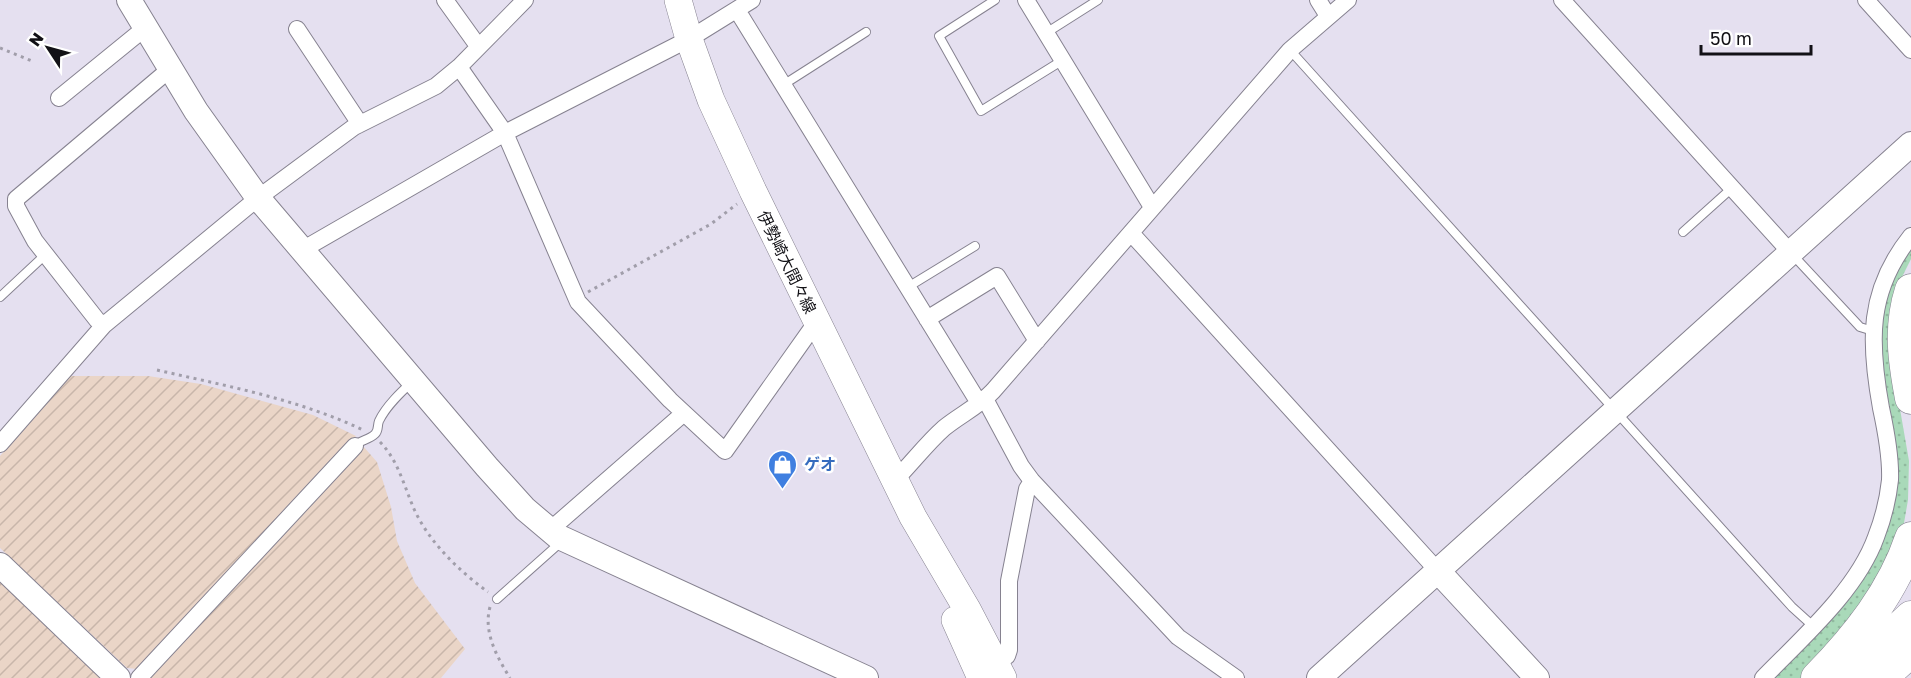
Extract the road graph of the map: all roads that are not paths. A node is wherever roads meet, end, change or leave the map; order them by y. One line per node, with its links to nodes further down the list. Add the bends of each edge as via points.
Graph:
1 (129, 0): 15 (street)
2 (445, 0): 20 (street)
3 (525, 0): 20 (street)
4 (678, 0): 19 (main road, 伊勢崎大間々線)
5 (752, 0): 13 (street)
6 (995, 0): 23 (lane, via 939,36 981,111)
7 (1026, 0): 18 (street)
8 (1098, 0): 18 (lane)
9 (1318, 0): 14 (street)
10 (1348, 0): 14 (street)
11 (1562, 0): 31 (street)
12 (1866, 0): 22 (street)
13 (737, 10): 19 (street); 26 (street)
14 (1328, 16): 21 (street)
15 (145, 27): 25 (street); 27 (street)
16 (297, 29): 28 (street)
17 (866, 32): 26 (lane)
18 (1046, 33): 23 (street)
19 (689, 39): 29 (street); 45 (main road, 伊勢崎大間々線, via 725,132)
20 (478, 46): 24 (street)
21 (1290, 50): 33 (street); 52 (lane)
22 (1911, 50)
23 (1063, 60): 33 (street)
24 (459, 67): 28 (street, via 436,86); 29 (street)
25 (170, 69): 32 (street); 40 (street, via 16,199 16,206)
26 (783, 85): 41 (street)
27 (59, 98)
28 (360, 124): 32 (street)
29 (505, 133): 38 (street); 53 (street, via 576,299)
30 (1911, 144): 39 (street)
31 (1732, 189): 34 (lane); 39 (street)
32 (258, 198): 38 (street); 46 (street)
33 (1152, 207): 35 (street)
34 (1683, 232)
35 (1131, 233): 48 (street); 61 (street)
36 (1911, 236): 47 (street, via 1886,276)
37 (975, 246): 41 (lane)
38 (302, 250): 49 (street)
39 (1790, 252): 47 (lane, via 1860,327); 52 (street)
40 (45, 255): 43 (lane); 46 (street)
41 (908, 287): 44 (street)
42 (1911, 290): 50 (highway, via 1903,346)
43 (0, 297)
44 (927, 319): 48 (street, via 998,276); 51 (street)
45 (817, 321): 53 (street, via 725,451); 56 (main road, 伊勢崎大間々線)
46 (104, 325): 54 (street)
47 (1873, 331): 64 (street, via 1889,454 1885,508 1863,564)
48 (1037, 341): 51 (street)
49 (413, 381): 55 (lane, via 388,408 374,435); 58 (street, via 525,509)
50 (1911, 398)
51 (982, 401): 56 (street, via 944,429); 57 (street)
52 (1614, 411): 61 (street); 64 (lane, via 1792,608)
53 (684, 413): 58 (street)
54 (0, 444)
55 (355, 446): 69 (street)
56 (895, 480): 66 (main road, 伊勢崎大間々線, via 957,591)
57 (1032, 481): 66 (street, via 1027,489 1009,581 1009,650); 71 (street, via 1178,637)
58 (557, 535): 62 (lane, via 559,546); 70 (street)
59 (1911, 538): 75 (highway, via 1903,562 1879,603)
60 (0, 565): 68 (street)
61 (1437, 570): 72 (street); 73 (street)
62 (497, 598)
63 (1911, 617): 76 (highway)
64 (1813, 626): 74 (street)
65 (1911, 651): 77 (highway)
66 (993, 673)
67 (1911, 674): 78 (highway)
68 (118, 678)
69 (139, 678)
70 (866, 678)
71 (1236, 678)
72 (1319, 678)
73 (1537, 678)
74 (1763, 678)
75 (1817, 678)
76 (1846, 678)
77 (1881, 678)
78 (1906, 678)

